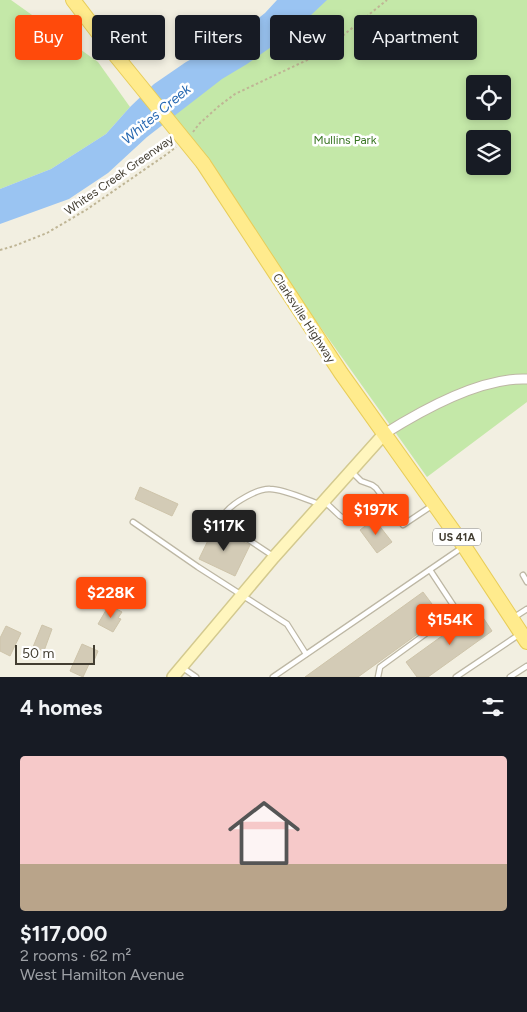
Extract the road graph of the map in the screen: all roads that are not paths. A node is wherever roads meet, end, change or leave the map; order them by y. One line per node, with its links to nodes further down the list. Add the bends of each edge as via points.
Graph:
1 (73, 0): 3 (main road, Clarksville Highway / US 41A, bridge, via 204,163 340,373)
2 (527, 379): 3 (street, via 474,388 429,408)
3 (384, 434): 4 (street); 7 (main road, Clarksville Highway / US 41A)
4 (350, 471): 5 (lane, via 376,488); 6 (street)
5 (384, 498): 6 (lane, via 347,520); 7 (lane, via 403,525)
6 (322, 502): 10 (street); 10 (lane, via 269,488 236,502 226,513 222,521 224,527)
7 (434, 504): 9 (main road, Clarksville Highway / US 41A)
8 (133, 522): 14 (lane)
9 (464, 546): 11 (lane); 16 (main road, Clarksville Highway / US 41A)
10 (274, 556): 14 (street)
11 (430, 570): 18 (lane); 24 (lane, via 457,611 380,667)
12 (523, 576): 13 (lane)
13 (527, 582)
14 (242, 596): 18 (lane, via 287,624); 20 (street)
15 (527, 609): 16 (lane)
16 (512, 619): 17 (main road, Clarksville Highway / US 41A)
17 (524, 638): 25 (lane)
18 (306, 654): 23 (lane)
19 (527, 666): 26 (lane)
20 (181, 667): 21 (street); 22 (lane)
21 (173, 677)
22 (196, 677)
23 (273, 677)
24 (378, 677)
25 (456, 677)
26 (510, 677)

